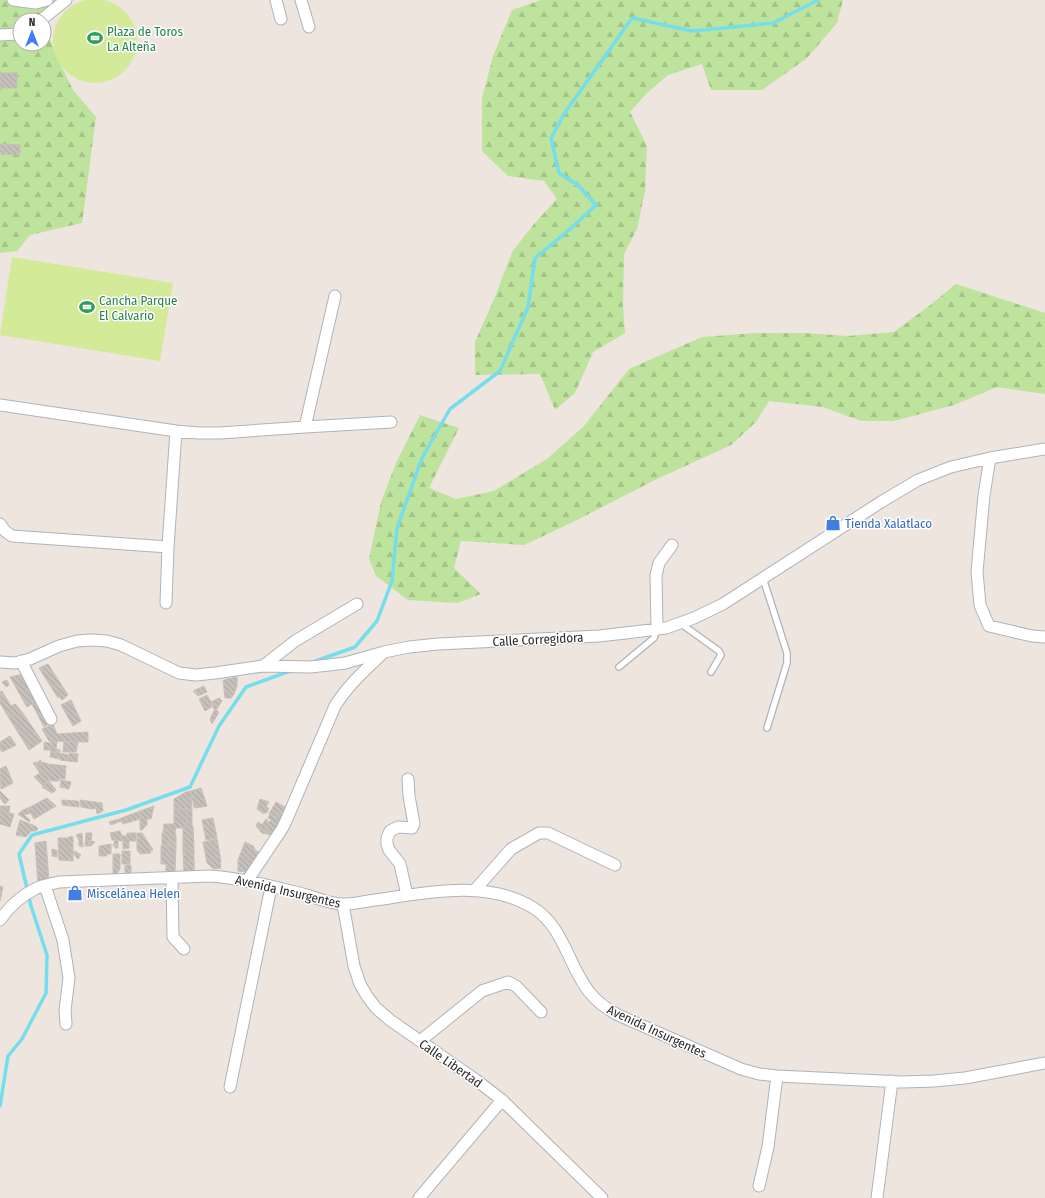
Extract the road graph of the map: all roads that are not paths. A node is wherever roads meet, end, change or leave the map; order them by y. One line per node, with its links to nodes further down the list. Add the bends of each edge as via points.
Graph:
1 (13, 0): 2 (street, via 36,3)
2 (47, 0)
3 (66, 0): 6 (street)
4 (276, 0): 7 (street)
5 (301, 0): 8 (street)
6 (51, 12)
7 (282, 19)
8 (309, 27)
9 (0, 34): 10 (street)
10 (12, 34)
11 (334, 296): 14 (street)
12 (0, 405): 15 (street)
13 (390, 422): 14 (street)
14 (305, 427): 15 (street, via 220,433)
15 (176, 431): 20 (street)
16 (1045, 449): 17 (street, Calle Corregidora)
17 (990, 458): 21 (street, Calle Corregidora, via 951,466 918,480); 26 (street, via 977,572 980,605 989,626 1032,636)
18 (0, 524): 20 (street, via 12,536)
19 (672, 545): 25 (street, via 659,563 656,575)
20 (168, 547): 22 (street)
21 (763, 578): 24 (street, Calle Corregidora, via 723,604); 34 (lane, via 787,653 787,663)
22 (166, 603)
23 (357, 604): 30 (street, via 295,640)
24 (680, 623): 25 (street, Calle Corregidora); 32 (lane, via 719,651 721,655)
25 (657, 629): 27 (street, Calle Corregidora, via 598,636 438,644); 31 (lane, via 654,638)
26 (1045, 636)
27 (384, 652): 30 (street, Calle Corregidora, via 310,668); 38 (street, via 342,694 282,829)
28 (21, 661): 29 (street, Calle Corregidora); 30 (street, Calle Corregidora, via 59,646 91,640 120,645 179,673 196,675); 33 (street)
29 (0, 662)
30 (263, 666)
31 (619, 667)
32 (711, 672)
33 (51, 719)
34 (767, 728)
35 (408, 779): 42 (street, via 414,824 412,828 398,827 390,831 387,838 389,850 400,864)
36 (615, 865): 41 (street, via 548,833 539,833 511,849)
37 (172, 878): 38 (street, Avenida Insurgentes, via 209,876); 39 (street, Avenida Insurgentes, via 60,882); 45 (street, via 173,936)
38 (247, 881): 40 (street, Avenida Insurgentes)
39 (41, 887): 44 (street, via 18,900); 47 (street, via 63,940 69,978)
40 (271, 887): 43 (street, Avenida Insurgentes); 52 (street)
41 (474, 891): 42 (street, Avenida Insurgentes); 50 (street, Avenida Insurgentes, via 510,897 532,907 548,919 589,993 601,1005 618,1015 741,1069)
42 (407, 895): 43 (street, Avenida Insurgentes)
43 (343, 904): 48 (street, Calle Libertad, via 354,966 360,984 376,1008)
44 (0, 920)
45 (184, 949)
46 (542, 1012): 48 (street, via 516,986 508,982 482,991)
47 (66, 1024)
48 (420, 1041): 53 (street, Calle Libertad)
49 (1045, 1063): 51 (street, Avenida Insurgentes, via 965,1078)
50 (777, 1076): 51 (street, Avenida Insurgentes); 54 (street, via 768,1147)
51 (892, 1082): 57 (street)
52 (230, 1087)
53 (502, 1100): 55 (street); 56 (street, Calle Libertad)
54 (759, 1186)
55 (419, 1198)
56 (602, 1198)
57 (876, 1198)

